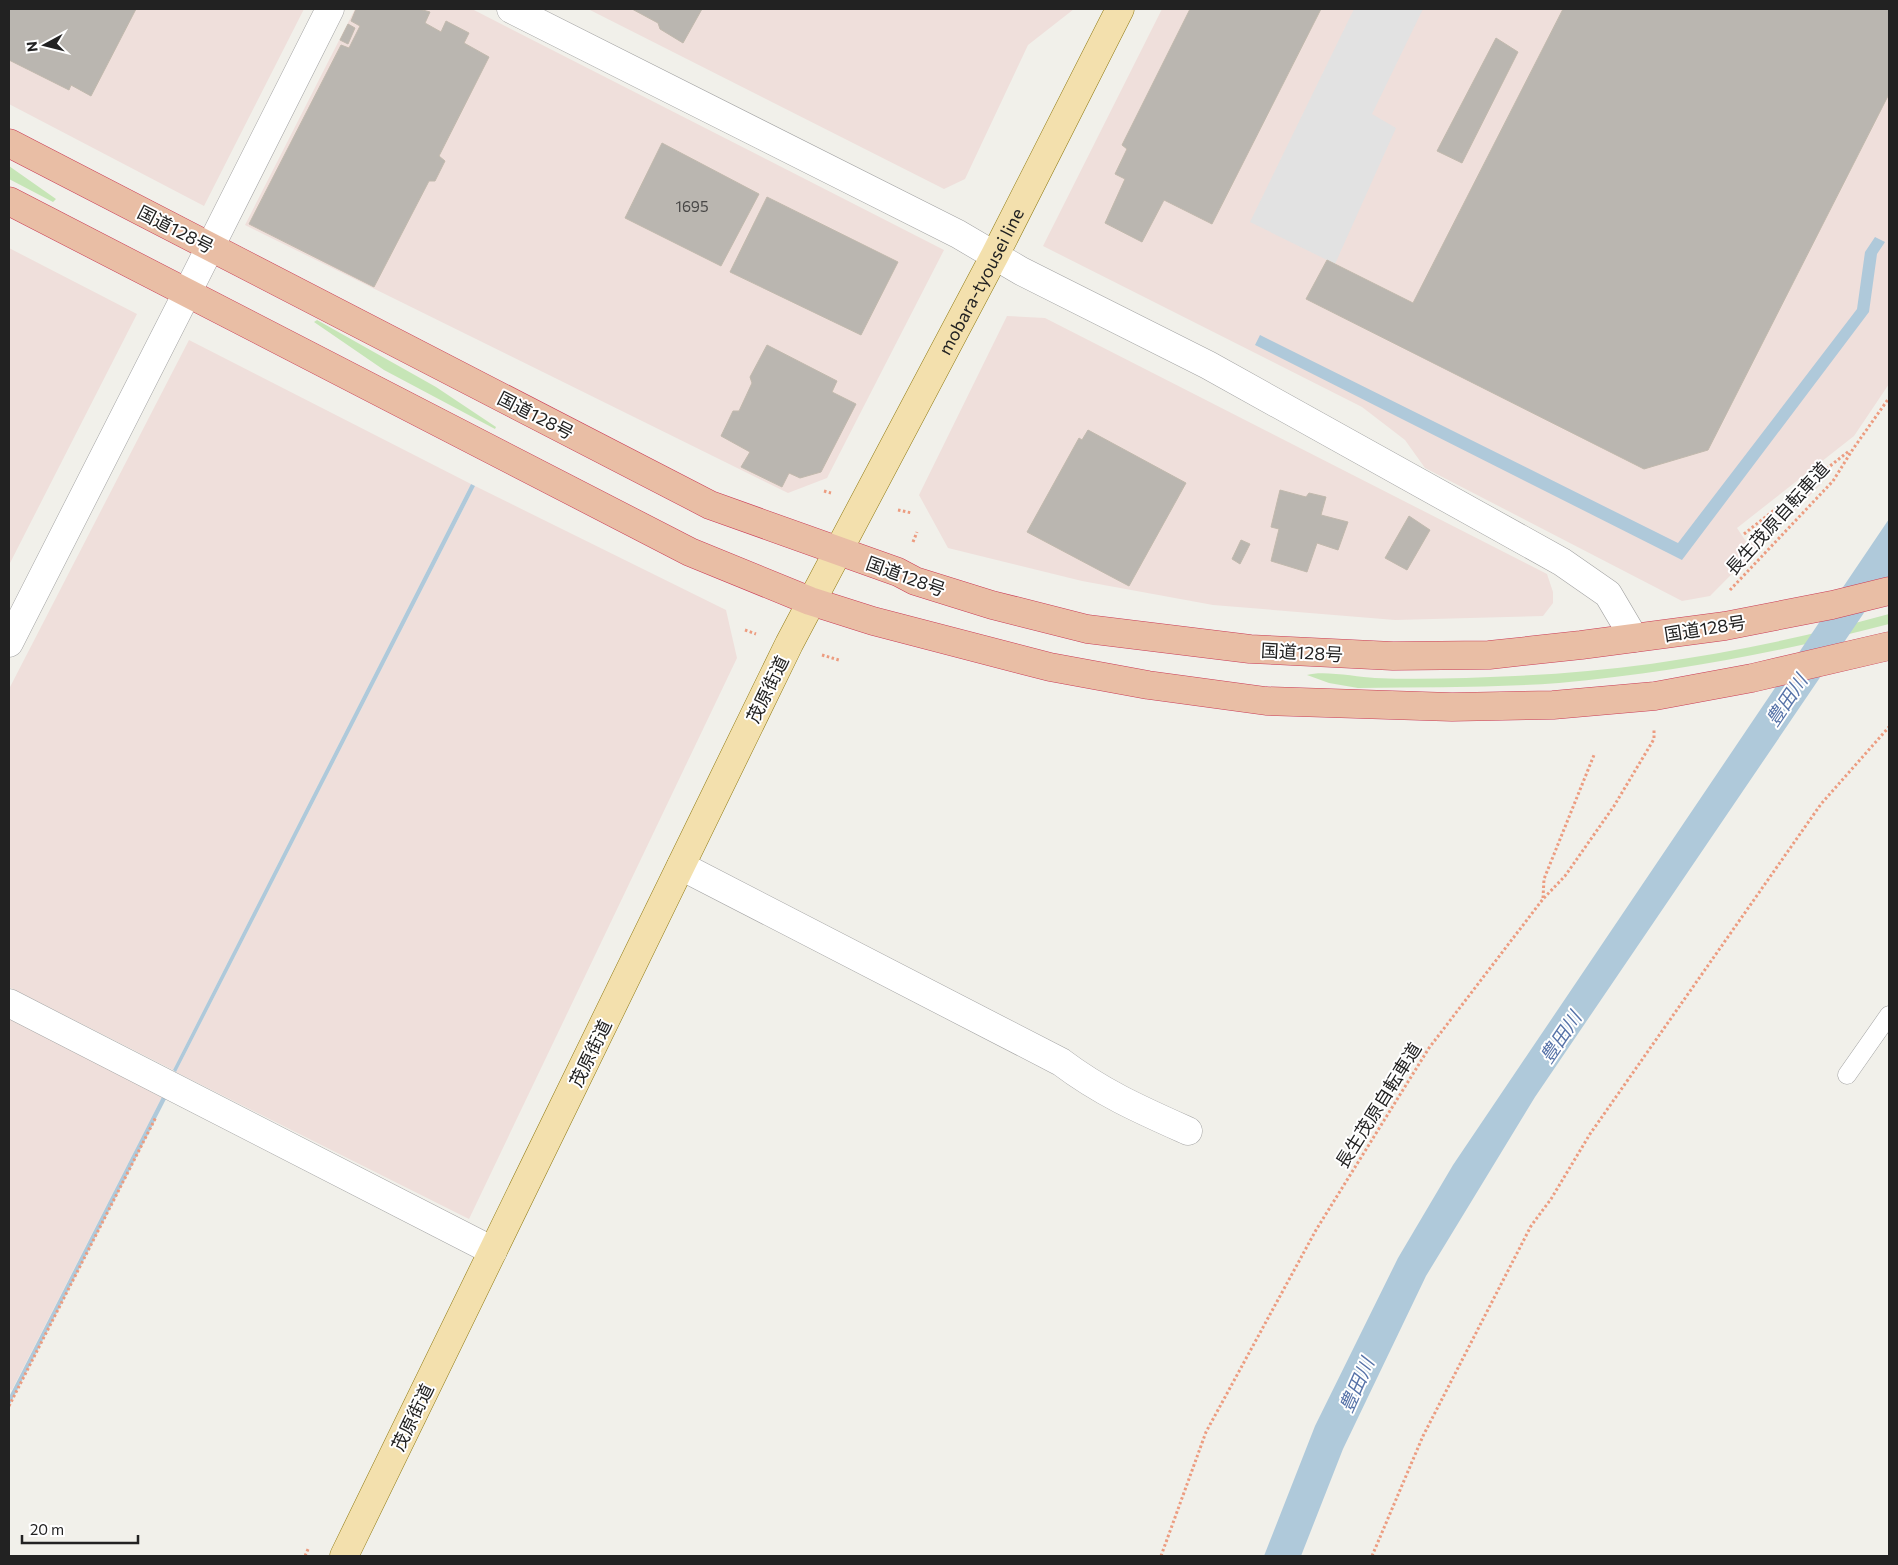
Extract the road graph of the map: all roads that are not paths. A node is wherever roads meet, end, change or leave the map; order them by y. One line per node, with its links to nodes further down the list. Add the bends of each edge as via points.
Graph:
1 (330, 9): 6 (street)
2 (511, 9): 7 (street)
3 (1120, 9): 7 (main road, mobara-tyousei line)
4 (9, 143): 6 (highway, 国道128号)
5 (9, 201): 8 (highway)
6 (209, 246): 8 (street); 9 (highway, 国道128号, via 710,505)
7 (995, 255): 9 (main road, mobara-tyousei line); 12 (street, via 1208,365 1562,562 1608,594)
8 (187, 293): 11 (highway, via 690,552); 13 (street)
9 (838, 551): 11 (main road, 茂原街道); 12 (highway, 国道128号, via 915,581 1087,629 1240,648 1393,656 1489,655)
10 (1889, 591): 12 (highway, 国道128号, via 1726,626)
11 (810, 602): 14 (highway, via 1050,667 1148,686 1266,701 1452,707 1553,705 1663,695); 15 (main road, 茂原街道)
12 (1634, 638)
13 (9, 643)
14 (1889, 646)
15 (681, 866): 19 (street, via 1061,1062 1123,1102); 20 (main road, 茂原街道)
16 (9, 1003): 20 (street)
17 (1889, 1015): 18 (lane)
18 (1847, 1075)
19 (1188, 1131)
20 (493, 1252): 21 (main road, 茂原街道)
21 (344, 1556)

